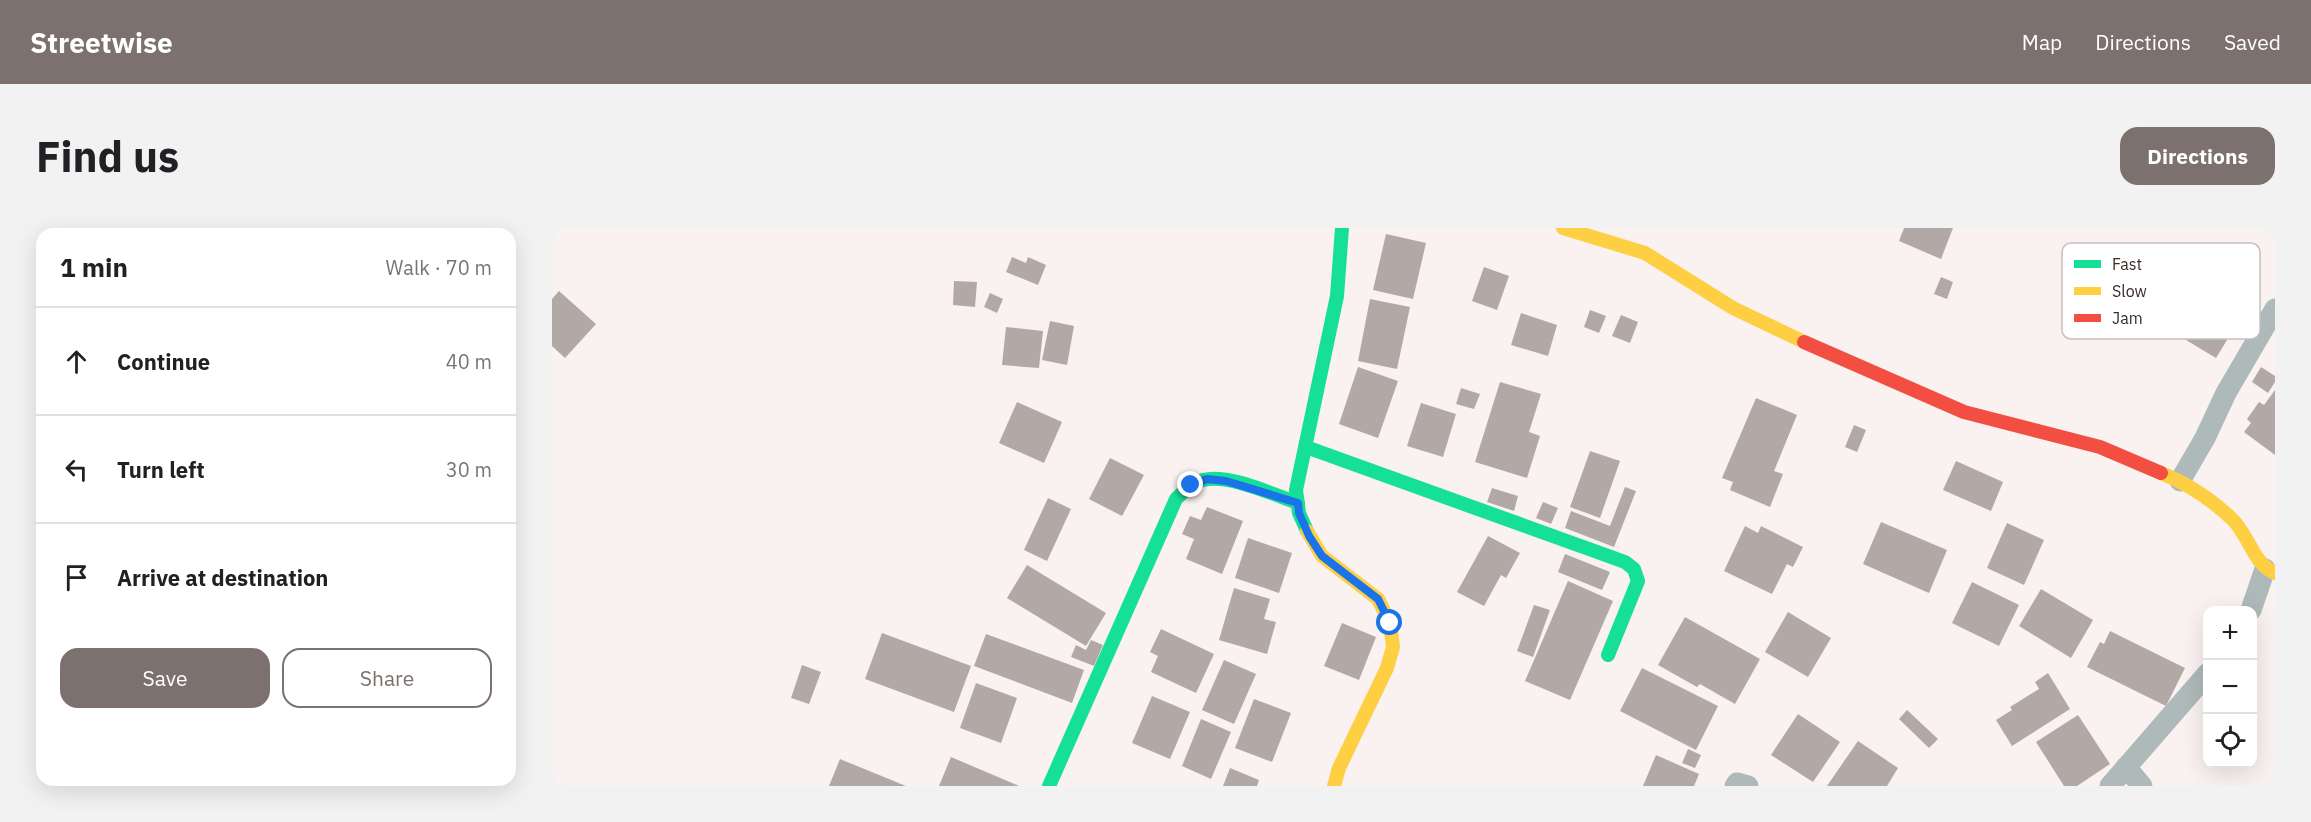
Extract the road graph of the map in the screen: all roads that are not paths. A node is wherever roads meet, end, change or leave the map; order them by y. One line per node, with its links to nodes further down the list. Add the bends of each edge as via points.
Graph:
1 (1342, 228): 6 (street, via 1337,296)
2 (1563, 228): 7 (street, via 1645,253 1733,308 1964,412 2100,447)
3 (2275, 309): 4 (street)
4 (2260, 335)
5 (2258, 339): 7 (street)
6 (1306, 447): 8 (street, via 1296,490); 11 (street, via 1625,562 1634,569 1638,581)
7 (2180, 481): 9 (street, via 2233,520)
8 (1298, 503): 14 (street, via 1207,479 1191,485 1176,499); 15 (street, via 1309,536 1322,556 1378,599 1390,623 1393,647 1387,668)
9 (2270, 571): 10 (street)
10 (2254, 606)
11 (1608, 656)
12 (2203, 679): 13 (street)
13 (2126, 767): 18 (street); 19 (street)
14 (1049, 786)
15 (1334, 786)
16 (1735, 786): 17 (street)
17 (1748, 786)
18 (2110, 786)
19 (2142, 786)

